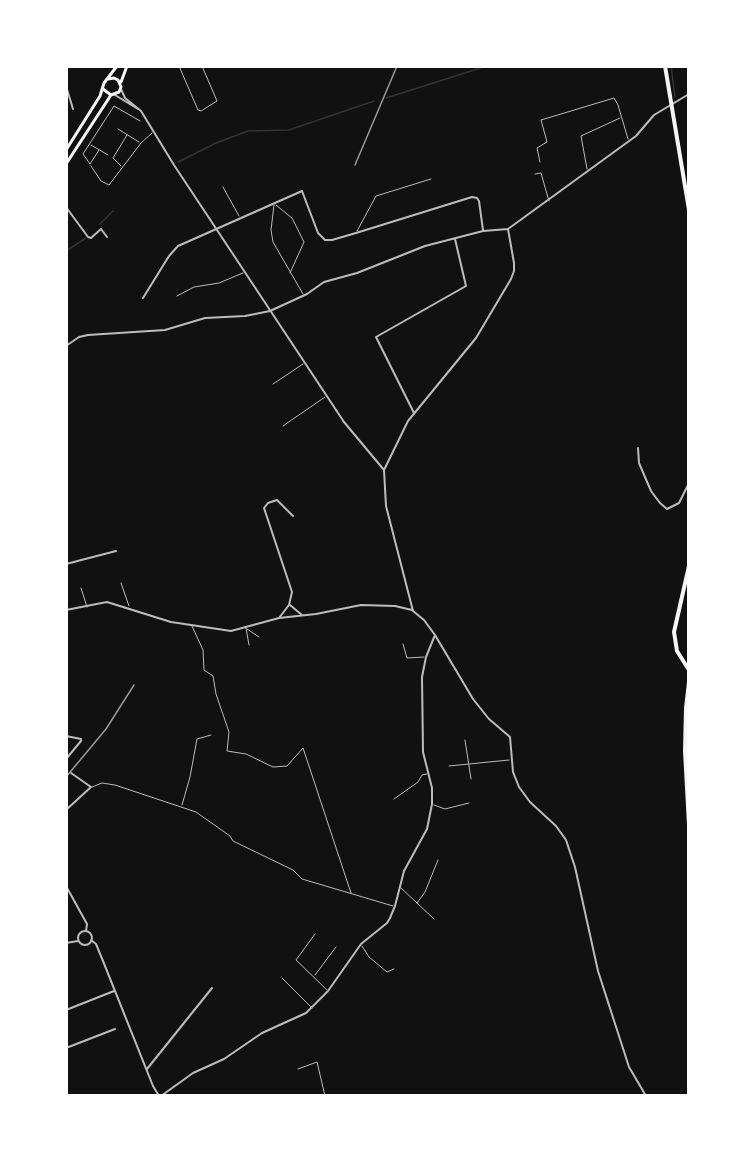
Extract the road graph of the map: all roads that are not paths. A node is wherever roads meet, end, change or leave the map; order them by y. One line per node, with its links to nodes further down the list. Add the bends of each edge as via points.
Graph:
1 (117, 66): 6 (main road)
2 (127, 66): 7 (main road)
3 (179, 66): 4 (lane, via 201,111 217,101)
4 (202, 66)
5 (665, 66): 41 (highway)
6 (108, 79): 7 (main road, via 116,79); 9 (main road)
7 (120, 85): 11 (main road, via 119,92); 15 (street, via 125,98)
8 (66, 86): 13 (street)
9 (103, 89): 11 (main road); 25 (main road)
10 (689, 94): 22 (street, via 654,115)
11 (113, 95): 12 (main road); 15 (street)
12 (104, 105): 14 (lane); 21 (main road)
13 (73, 109)
14 (111, 110): 17 (lane, via 116,106); 24 (lane)
15 (141, 111): 19 (street)
16 (622, 117): 22 (lane); 27 (lane, via 614,98 541,120 547,142 538,146); 34 (lane, via 580,136)
17 (140, 121)
18 (118, 129): 20 (lane)
19 (154, 131): 23 (lane); 43 (street)
20 (127, 135): 23 (lane); 33 (lane, via 113,158)
21 (81, 140): 24 (lane); 31 (main road)
22 (629, 141): 34 (street)
23 (141, 143): 33 (lane)
24 (89, 144): 26 (lane); 32 (lane, via 83,154)
25 (66, 150)
26 (99, 150): 29 (lane); 32 (lane)
27 (537, 152): 28 (lane); 30 (lane)
28 (533, 153)
29 (108, 155)
30 (540, 162)
31 (66, 164)
32 (90, 164): 33 (lane, via 106,185)
33 (123, 167)
34 (587, 172): 38 (street)
35 (535, 174): 38 (lane, via 541,172)
36 (431, 179): 46 (lane, via 376,196)
37 (222, 187): 42 (lane)
38 (549, 201): 44 (street)
39 (274, 203): 42 (street); 46 (street, via 302,191 323,238 332,240); 50 (lane, via 271,236); 50 (lane, via 292,218 304,242)
40 (66, 207): 47 (street, via 88,237 101,229)
41 (689, 210)
42 (240, 218): 43 (street)
43 (216, 229): 49 (street); 53 (street, via 175,249)
44 (508, 229): 45 (street); 59 (street, via 514,263 511,279 476,338)
45 (483, 231): 46 (street, via 479,201 472,197); 48 (street)
46 (356, 233)
47 (107, 237)
48 (454, 238): 52 (street, via 324,282); 59 (street, via 466,286 376,337)
49 (244, 272): 51 (lane); 54 (street)
50 (290, 273): 52 (lane)
51 (177, 296)
52 (304, 296): 54 (street)
53 (143, 298)
54 (270, 311): 55 (street, via 205,318 165,330 88,335); 56 (street)
55 (66, 346)
56 (304, 363): 57 (lane); 58 (street)
57 (273, 384)
58 (327, 396): 60 (lane); 62 (street)
59 (414, 413): 62 (street)
60 (284, 426)
61 (638, 448): 63 (street, via 639,463 651,491 667,509 679,503)
62 (384, 470): 74 (street, via 386,506)
63 (689, 483)
64 (293, 516): 70 (street, via 277,500 264,508 292,592)
65 (116, 551): 66 (street)
66 (66, 564)
67 (689, 566): 84 (highway, via 674,632 679,656)
68 (121, 583): 72 (lane)
69 (81, 588): 71 (lane)
70 (289, 605): 75 (street); 76 (street)
71 (87, 607): 72 (street, via 107,602); 73 (street)
72 (130, 608): 77 (street)
73 (66, 610)
74 (413, 611): 75 (street, via 361,605); 79 (street)
75 (302, 615): 76 (street)
76 (279, 618): 78 (street)
77 (191, 625): 78 (street, via 231,631); 106 (lane, via 203,650 204,670 213,676 229,732 227,751 246,754 273,766 287,766 303,748)
78 (246, 628): 80 (lane); 82 (lane)
79 (435, 635): 83 (street); 90 (street, via 473,699 510,737)
80 (259, 637)
81 (403, 644): 83 (lane, via 407,658)
82 (249, 645)
83 (426, 657): 94 (street, via 422,677 423,752)
84 (689, 670)
85 (689, 682): 102 (highway, via 685,742)
86 (211, 735): 100 (lane, via 197,739)
87 (66, 736): 89 (street, via 81,739)
88 (465, 740): 91 (lane)
89 (66, 759)
90 (512, 760): 91 (lane); 131 (street, via 519,787 562,832 569,848 598,971 629,1067)
91 (469, 763): 92 (lane); 95 (lane)
92 (449, 766)
93 (71, 773): 96 (street)
94 (429, 774): 97 (lane, via 422,775); 99 (street)
95 (471, 779)
96 (91, 787): 100 (lane, via 102,783 115,785); 101 (street)
97 (394, 799)
98 (469, 803): 99 (lane, via 441,809)
99 (432, 804): 105 (street, via 427,830 406,864)
100 (181, 806): 106 (lane, via 196,812 234,842 293,870 302,879)
101 (66, 810)
102 (689, 825)
103 (438, 860): 107 (lane)
104 (66, 886): 110 (street, via 87,924)
105 (400, 886): 107 (lane); 108 (street)
106 (351, 893): 108 (lane)
107 (417, 903): 109 (lane)
108 (395, 906): 115 (street, via 387,923)
109 (434, 919)
110 (86, 931): 112 (street); 113 (street, via 79,934)
111 (315, 934): 118 (lane, via 296,960)
112 (92, 940): 113 (street, via 85,946); 121 (street)
113 (78, 941): 114 (street)
114 (66, 943)
115 (361, 944): 117 (lane, via 387,972); 122 (street)
116 (336, 947): 118 (lane)
117 (394, 969)
118 (313, 977): 122 (lane)
119 (282, 978): 123 (lane)
120 (212, 988): 127 (street)
121 (114, 991): 124 (street); 127 (street)
122 (328, 991): 123 (street)
123 (312, 1008): 129 (street, via 193,1073)
124 (66, 1010)
125 (115, 1029): 126 (street)
126 (66, 1048)
127 (147, 1069): 129 (street)
128 (298, 1069): 130 (lane, via 317,1062)
129 (160, 1096)
130 (325, 1096)
131 (646, 1096)

